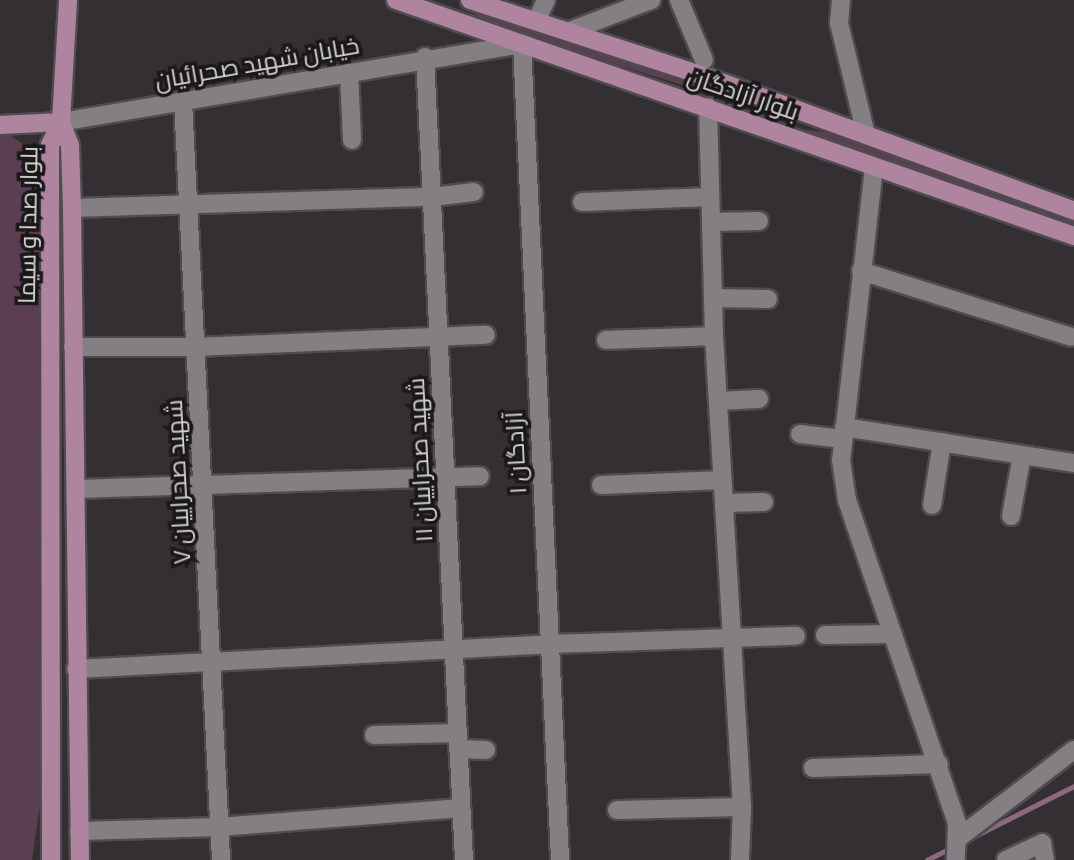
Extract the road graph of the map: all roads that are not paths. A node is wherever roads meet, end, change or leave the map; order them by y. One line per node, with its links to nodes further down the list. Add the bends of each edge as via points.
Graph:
1 (68, 0): 18 (main road)
2 (470, 0): 9 (main road, بلوار آزادگان)
3 (545, 0): 9 (street)
4 (651, 0): 10 (street)
5 (679, 0): 13 (street)
6 (841, 0): 21 (street, via 839,23)
7 (403, 1): 8 (main road, بلوار آزادگان)
8 (429, 5): 11 (main road, بلوار آزادگان)
9 (537, 20): 10 (main road, بلوار آزادگان)
10 (570, 30): 16 (main road, بلوار آزادگان)
11 (522, 44): 12 (street, خیابان شهید صحرائیان); 17 (main road, بلوار آزادگان); 65 (street, آزادگان ۱)
12 (425, 57): 14 (street, خیابان شهید صحرائیان); 25 (street, شهید صحراییان ۱۱)
13 (704, 60)
14 (349, 73): 15 (street, خیابان شهید صحرائیان); 22 (street)
15 (183, 101): 18 (street, خیابان شهید صحرائیان); 28 (street, شهید صحراییان ۷)
16 (779, 103): 20 (main road); 21 (main road, بلوار آزادگان)
17 (708, 107): 20 (main road, بلوار آزادگان); 26 (street)
18 (61, 122): 19 (main road, خیابان شهید صحرائیان); 29 (main road, بلوار صدا و سیما, via 70,145); 81 (main road, بلوار صدا و سیما, via 50,145)
19 (0, 125)
20 (771, 128): 23 (main road, بلوار آزادگان)
21 (866, 135): 30 (main road, بلوار آزادگان)
22 (352, 140)
23 (874, 167): 33 (main road, بلوار آزادگان); 34 (street)
24 (474, 192): 25 (street)
25 (432, 197): 28 (street); 40 (street, شهید صحراییان ۱۱)
26 (710, 197): 27 (street); 31 (street)
27 (582, 202)
28 (188, 206): 29 (street); 43 (street, شهید صحراییان ۷)
29 (72, 208): 42 (main road, بلوار صدا و سیما)
30 (1074, 211)
31 (711, 222): 32 (street); 35 (street)
32 (759, 222)
33 (1074, 236)
34 (861, 271): 39 (street); 46 (street)
35 (713, 298): 36 (street); 38 (street)
36 (768, 299)
37 (486, 335): 40 (street)
38 (714, 336): 41 (street); 45 (street)
39 (1071, 337)
40 (439, 338): 43 (street); 51 (street, شهید صحراییان ۱۱)
41 (606, 341)
42 (73, 347): 43 (street); 56 (main road, بلوار صدا و سیما)
43 (195, 347): 54 (street, شهید صحراییان ۷)
44 (759, 399): 45 (street)
45 (718, 401): 53 (street)
46 (843, 433): 47 (street); 48 (street); 61 (street, via 847,500)
47 (800, 434)
48 (942, 442): 49 (street); 59 (street)
49 (1022, 455): 50 (street); 60 (street)
50 (1074, 463)
51 (445, 476): 52 (street); 54 (street); 66 (street, شهید صحراییان ۱۱)
52 (480, 476)
53 (722, 480): 55 (street); 58 (street)
54 (202, 484): 56 (street); 67 (street, شهید صحراییان ۷)
55 (601, 485)
56 (76, 489): 68 (main road, بلوار صدا و سیما)
57 (764, 502): 58 (street)
58 (724, 503): 64 (street)
59 (932, 505)
60 (1011, 516)
61 (893, 634): 62 (street); 73 (street)
62 (825, 635)
63 (796, 636): 64 (street)
64 (730, 640): 65 (street); 75 (street)
65 (550, 644): 66 (street); 85 (street, آزادگان ۱)
66 (454, 651): 67 (street); 70 (street, شهید صحراییان ۱۱)
67 (211, 662): 68 (street); 78 (street, شهید صحراییان ۷)
68 (76, 669): 79 (main road, بلوار صدا و سیما)
69 (374, 735): 70 (street)
70 (458, 741): 71 (street); 76 (street, شهید صحراییان ۱۱)
71 (486, 750)
72 (1074, 750): 80 (street)
73 (939, 764): 74 (street); 80 (street, via 957,824)
74 (813, 768)
75 (742, 807): 77 (street); 86 (street)
76 (461, 808): 78 (street); 84 (street, شهید صحراییان ۱۱)
77 (617, 810)
78 (219, 827): 79 (street); 83 (street, شهید صحراییان ۷)
79 (79, 831): 82 (main road, بلوار صدا و سیما)
80 (957, 839): 87 (street)
81 (51, 860)
82 (80, 860)
83 (221, 860)
84 (464, 860)
85 (560, 860)
86 (740, 860)
87 (956, 860)
88 (1006, 860): 89 (street, via 1042,843)
89 (1045, 860)

